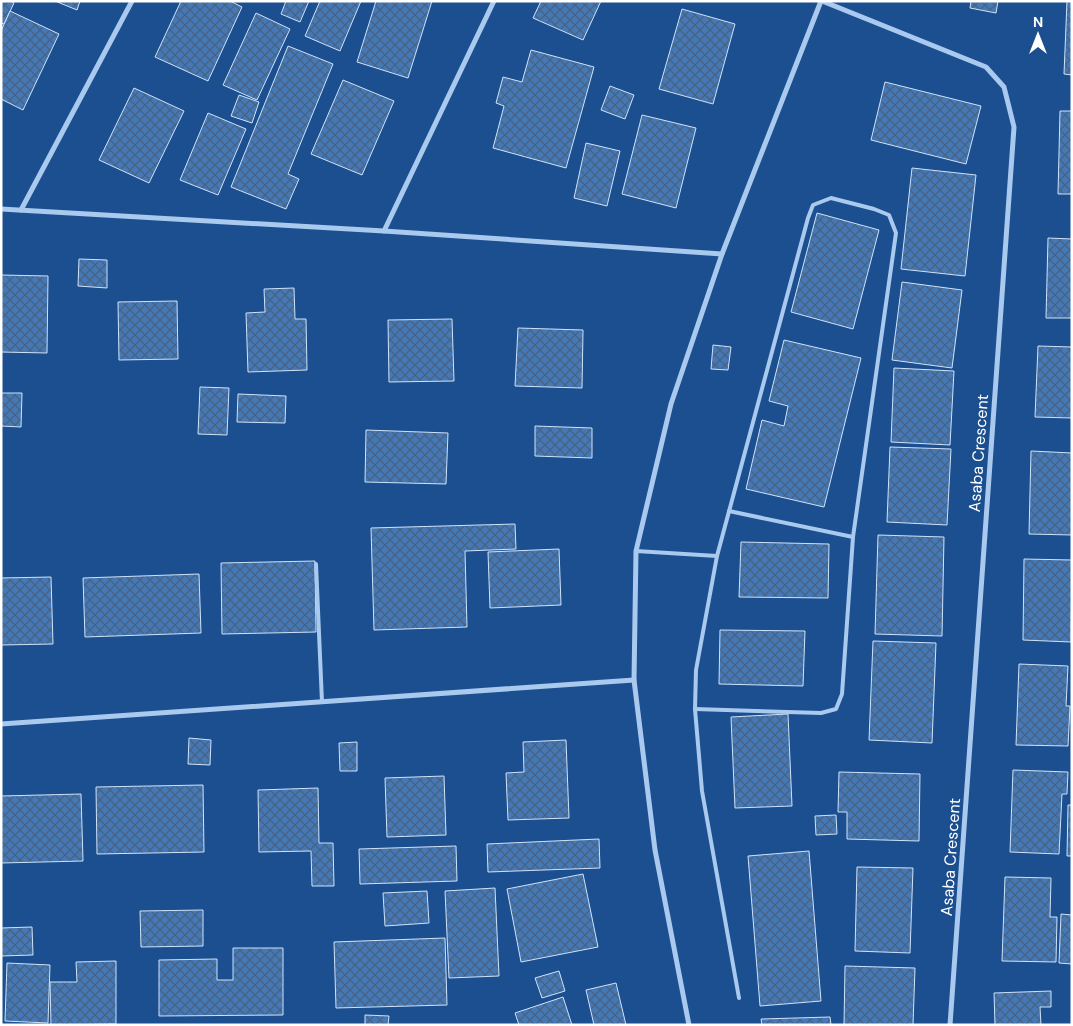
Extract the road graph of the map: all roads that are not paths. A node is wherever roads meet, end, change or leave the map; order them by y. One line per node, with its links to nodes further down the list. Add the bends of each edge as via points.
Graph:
1 (132, 1): 5 (street)
2 (494, 1): 6 (street)
3 (822, 1): 7 (street); 19 (street, Asaba Crescent, via 986,67 1004,87 1014,127)
4 (1, 209): 5 (street)
5 (21, 210): 6 (street)
6 (384, 231): 7 (street)
7 (722, 254): 10 (street, via 670,404)
8 (729, 511): 9 (lane); 9 (lane, via 808,218 813,205 831,198 889,215 896,233); 11 (lane)
9 (853, 537): 15 (lane, via 842,694 836,709 820,713)
10 (636, 551): 11 (lane); 13 (street)
11 (717, 556): 15 (lane, via 696,670)
12 (316, 564): 14 (lane)
13 (634, 680): 14 (street); 18 (street, via 655,850)
14 (322, 702): 16 (street)
15 (695, 709): 17 (lane, via 702,791)
16 (1, 724)
17 (739, 998)
18 (689, 1025)
19 (950, 1025)

